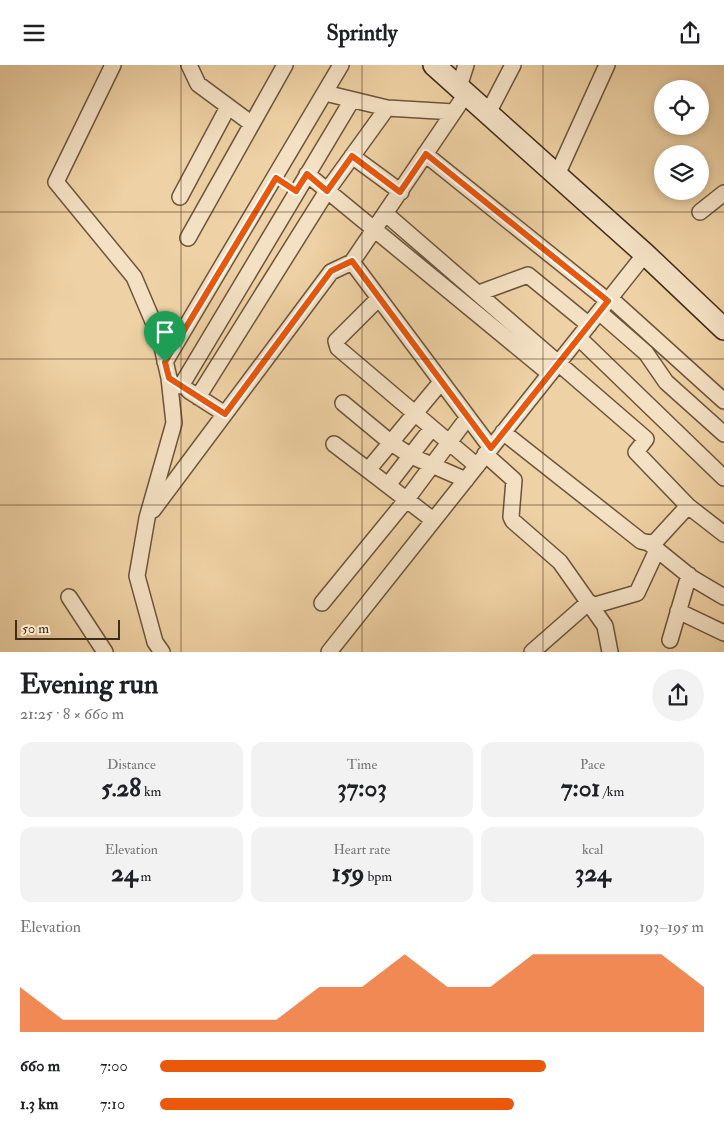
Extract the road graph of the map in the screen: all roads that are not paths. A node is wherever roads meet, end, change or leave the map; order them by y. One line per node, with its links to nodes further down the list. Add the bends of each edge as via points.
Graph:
1 (113, 65): 39 (street, via 56,181 134,277 160,338)
2 (189, 65): 12 (street, via 198,83)
3 (285, 65): 16 (street)
4 (342, 65): 10 (street)
5 (434, 65): 9 (main road)
6 (466, 65): 9 (street)
7 (513, 65): 15 (street)
8 (607, 65): 20 (street)
9 (462, 91): 14 (street); 15 (main road)
10 (325, 93): 11 (street); 21 (street)
11 (352, 100): 13 (street); 19 (street)
12 (228, 107): 16 (street); 26 (street)
13 (387, 108): 14 (street); 18 (street)
14 (454, 112): 17 (street)
15 (488, 113): 20 (main road)
16 (252, 124): 30 (street)
17 (426, 154): 24 (street); 35 (street)
18 (352, 156): 23 (street); 24 (street)
19 (307, 174): 22 (street); 23 (street)
20 (557, 175): 31 (main road)
21 (276, 178): 22 (street); 39 (street)
22 (296, 191): 42 (street)
23 (327, 191): 29 (street); 44 (street)
24 (400, 192): 28 (street)
25 (724, 193): 27 (street)
26 (180, 197)
27 (700, 211)
28 (386, 214): 29 (street); 33 (street)
29 (374, 230): 32 (street); 41 (street)
30 (188, 238)
31 (645, 254): 35 (street); 37 (main road)
32 (352, 261): 34 (street); 48 (street, via 331,271)
33 (479, 293): 36 (street, via 528,275); 40 (street)
34 (379, 298): 43 (street); 47 (street, via 336,344)
35 (606, 304): 36 (street); 45 (street); 52 (street, via 666,382)
36 (589, 325): 38 (street)
37 (724, 329)
38 (579, 338): 40 (street); 60 (street)
39 (165, 362): 42 (street)
40 (559, 362): 41 (street); 64 (street, via 646,439 636,452)
41 (550, 374): 51 (street)
42 (175, 382): 44 (street); 65 (street, via 174,423)
43 (441, 382): 47 (street); 49 (street)
44 (198, 397): 48 (street)
45 (724, 401)
46 (343, 403): 53 (street)
47 (414, 413): 50 (street); 53 (street)
48 (225, 414): 65 (street)
49 (468, 417): 54 (street); 57 (street)
50 (432, 428): 54 (street); 56 (street)
51 (503, 432): 57 (street); 68 (street, via 641,541)
52 (724, 434)
53 (390, 442): 56 (street); 59 (street)
54 (450, 442): 57 (street); 58 (street)
55 (334, 444): 59 (street)
56 (411, 456): 58 (street); 62 (street)
57 (484, 456): 61 (street); 73 (street, via 514,479 513,521 560,562)
58 (433, 464): 61 (street); 63 (street)
59 (368, 470): 62 (street)
60 (724, 478)
61 (466, 480): 66 (street)
62 (388, 485): 63 (street)
63 (407, 499): 66 (street); 72 (street)
64 (688, 506): 67 (street); 68 (street)
65 (147, 518): 79 (street, via 137,576 155,642)
66 (433, 520): 80 (street)
67 (724, 534)
68 (653, 547): 69 (street); 73 (street, via 637,593)
69 (688, 575): 71 (street); 74 (street)
70 (69, 597): 78 (street)
71 (724, 597)
72 (322, 603)
73 (591, 604): 77 (street); 81 (street, via 606,629)
74 (678, 611): 75 (street); 76 (street)
75 (724, 633)
76 (670, 639)
77 (536, 650)
78 (105, 652)
79 (162, 652)
80 (329, 652)
81 (610, 652)

